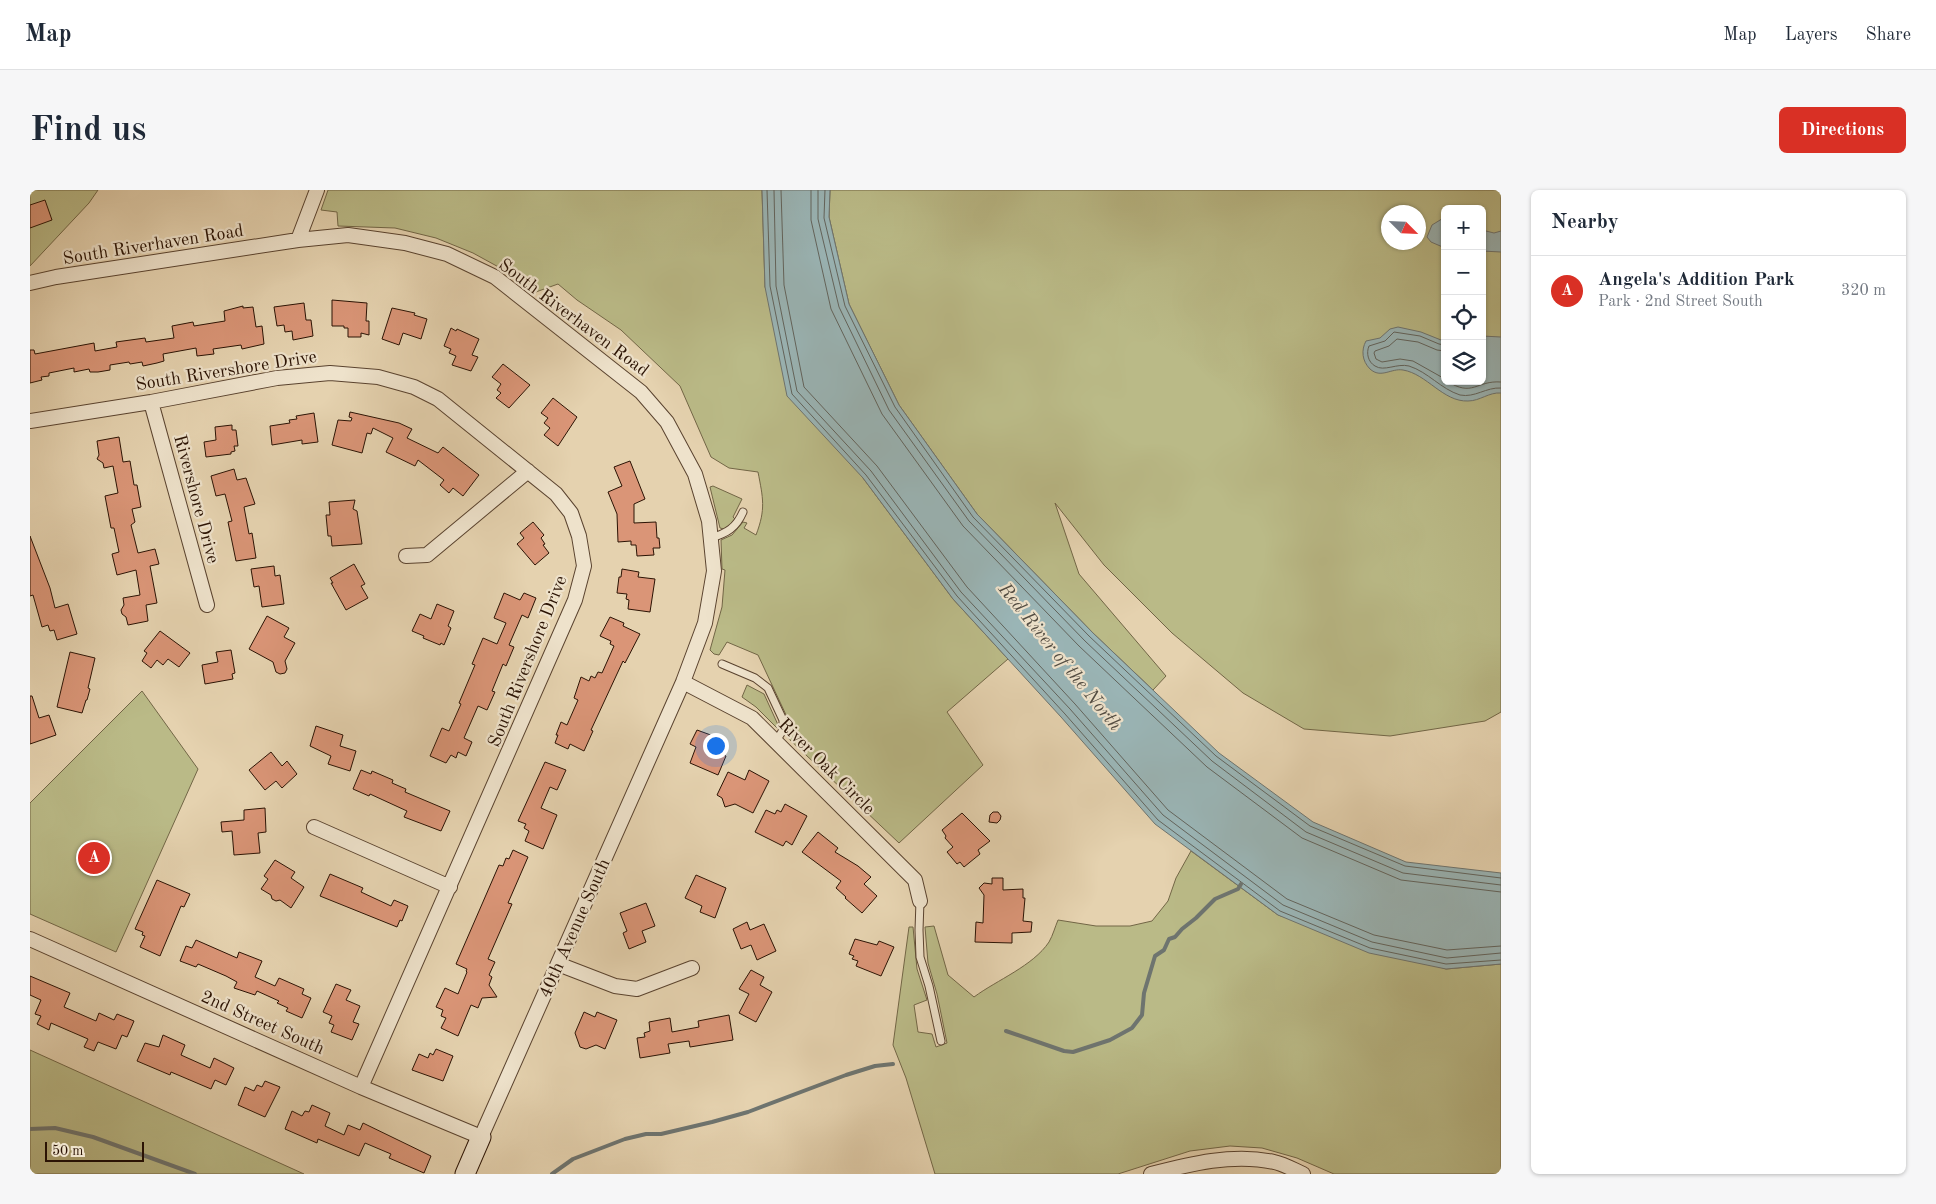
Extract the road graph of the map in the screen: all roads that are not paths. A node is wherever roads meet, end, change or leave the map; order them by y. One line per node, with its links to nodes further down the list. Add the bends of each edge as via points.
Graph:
1 (317, 190): 2 (street)
2 (298, 240): 3 (street, South Riverhaven Road); 8 (street, South Riverhaven Road, via 348,235 405,243 447,254 495,277 641,392 666,422 695,474)
3 (30, 283)
4 (151, 402): 5 (street, South Rivershore Drive); 6 (street, South Rivershore Drive, via 277,378 330,373 378,377 414,387 438,399); 10 (street, Rivershore Drive)
5 (30, 421)
6 (528, 471): 9 (street, via 427,555); 15 (street, South Rivershore Drive, via 556,494 571,512 584,566 576,600)
7 (743, 512): 8 (lane, via 730,531)
8 (711, 538): 12 (street, South Riverhaven Road, via 714,570 705,623)
9 (406, 556)
10 (207, 606)
11 (722, 664): 13 (lane, via 756,678 768,688 783,720 783,730)
12 (684, 682): 13 (street, River Oak Circle, via 752,718); 18 (street, 40th Avenue South)
13 (776, 741): 16 (street, River Oak Circle, via 915,880)
14 (314, 827): 15 (street)
15 (450, 887): 21 (street, South Rivershore Drive)
16 (920, 901): 20 (lane, via 920,957)
17 (30, 939): 21 (street, 2nd Street South)
18 (558, 964): 19 (street, via 615,986 638,988); 22 (street, 40th Avenue South)
19 (692, 968)
20 (942, 1041)
21 (361, 1087): 22 (street, 2nd Street South)
22 (481, 1137): 24 (street, 40th Avenue South)
23 (1273, 1168): 25 (street, via 1240,1159 1193,1163); 26 (street)
24 (465, 1174)
25 (1151, 1174)
26 (1303, 1174)

